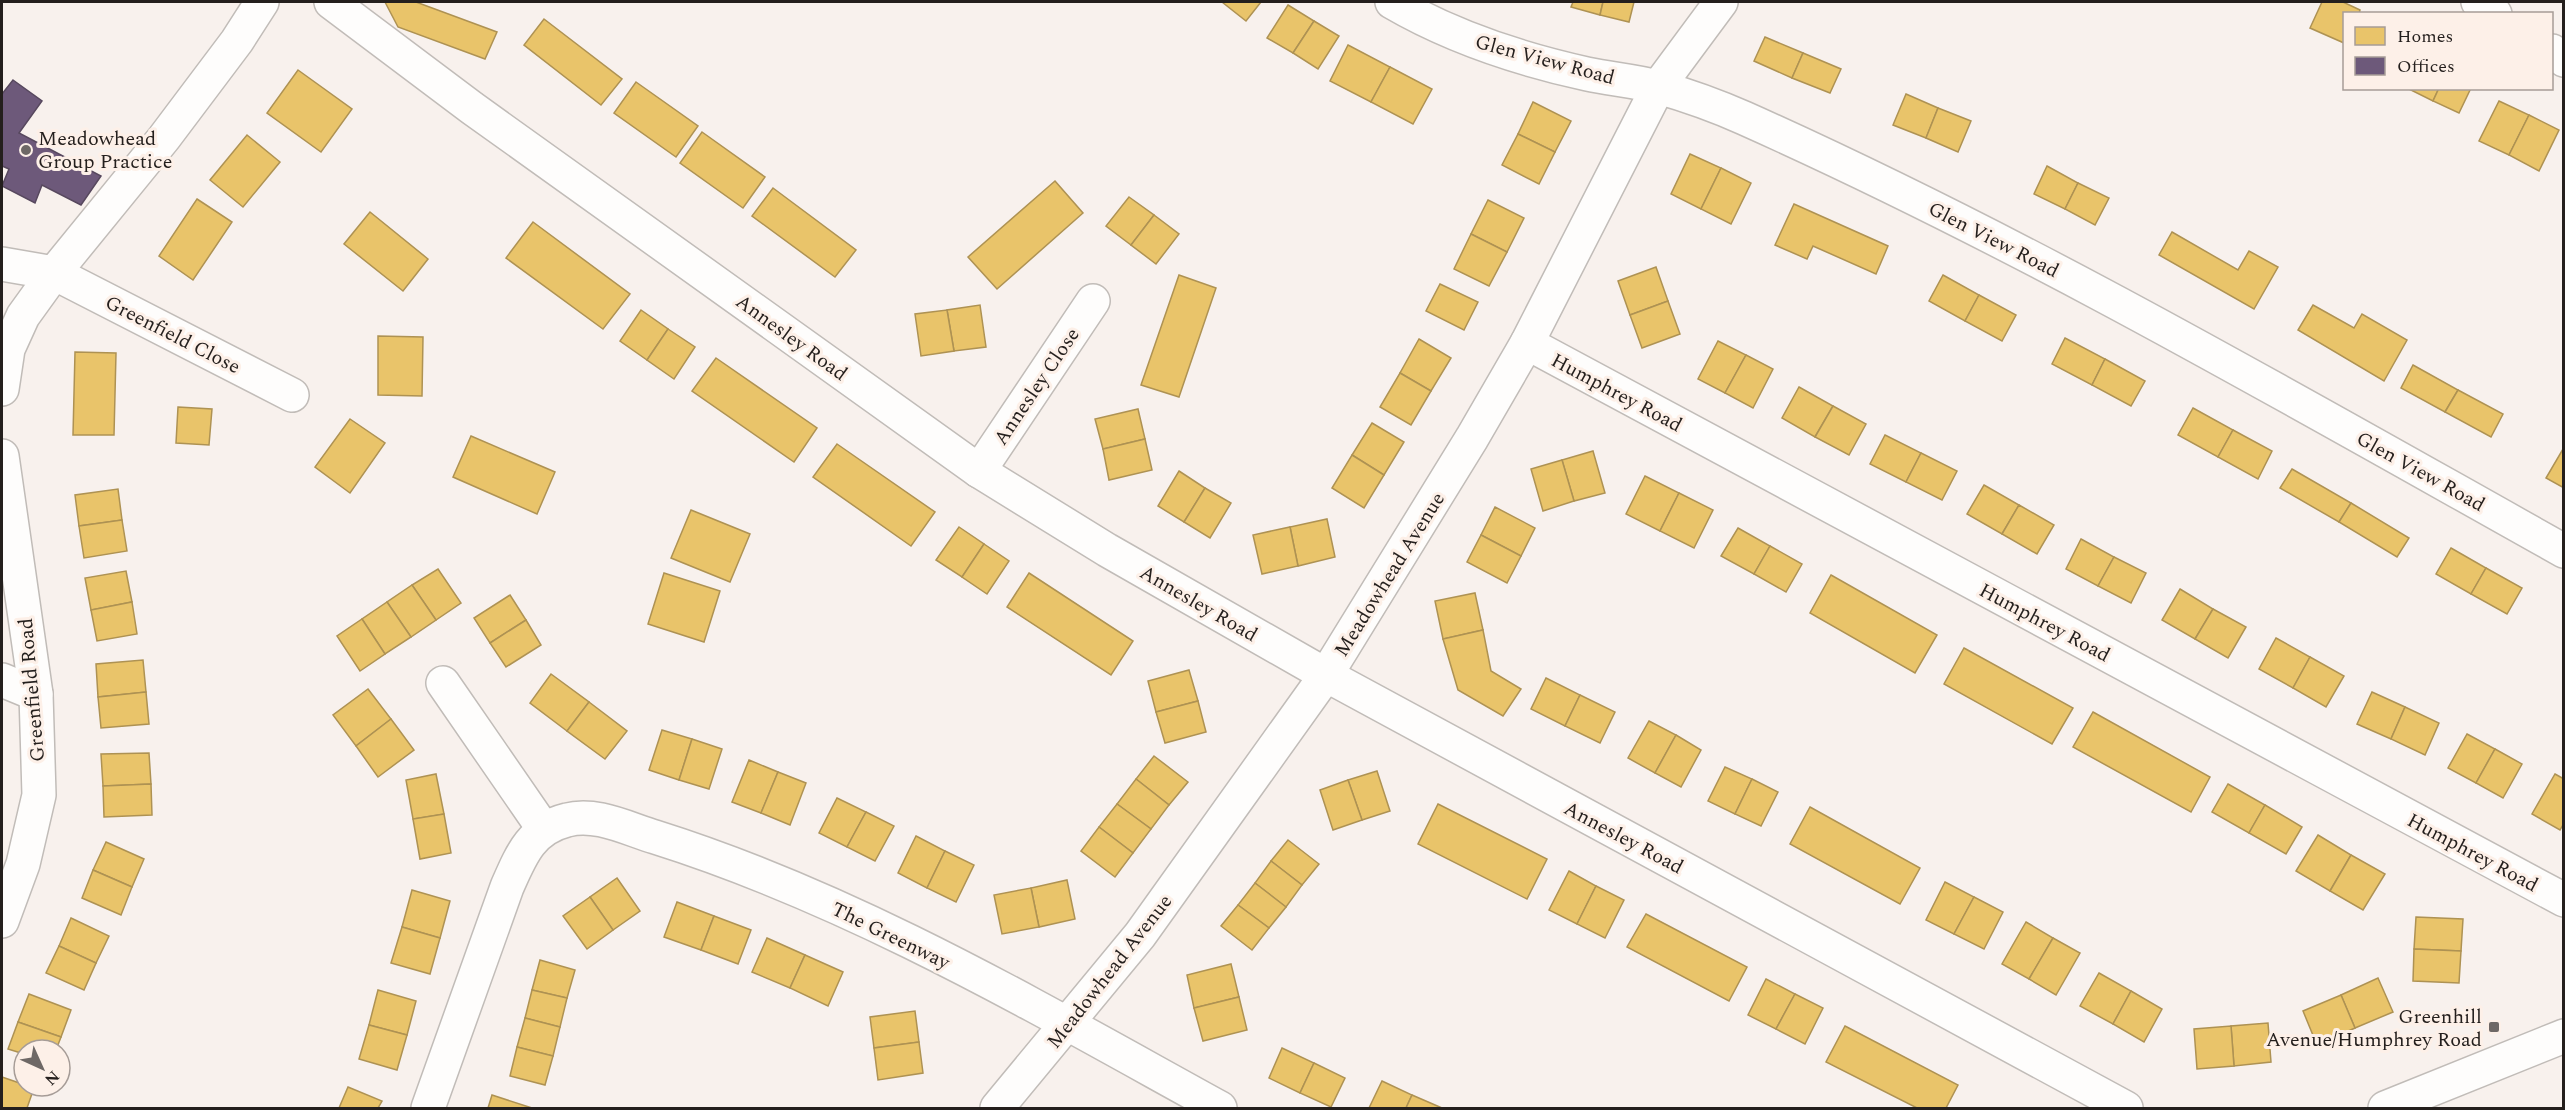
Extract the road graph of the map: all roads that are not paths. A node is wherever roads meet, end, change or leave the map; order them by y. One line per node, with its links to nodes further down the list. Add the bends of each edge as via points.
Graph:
1 (262, 2): 9 (street, via 164,138)
2 (331, 2): 15 (street, Annesley Road, via 472,108)
3 (1392, 2): 7 (street, Glen View Road, via 1429,24 1497,49 1585,73)
4 (1721, 2): 7 (street, Meadowhead Avenue)
5 (2478, 2): 6 (street)
6 (2492, 12)
7 (1658, 87): 11 (street, Meadowhead Avenue); 16 (street, Glen View Road, via 1741,117 1986,233 2251,375)
8 (2, 264): 9 (street, Greenfield Close)
9 (54, 273): 12 (street, via 23,316 8,349); 13 (street, Greenfield Close)
10 (1093, 301): 15 (street, Annesley Close)
11 (1527, 343): 17 (street, Meadowhead Avenue); 22 (street, Humphrey Road)
12 (2, 388)
13 (292, 395)
14 (2, 456): 20 (street, Greenfield Road)
15 (980, 471): 17 (street, Annesley Road, via 1107,550)
16 (2564, 551)
17 (1326, 675): 24 (street, Meadowhead Avenue, via 1140,935); 29 (street, Annesley Road)
18 (2, 680): 20 (street)
19 (443, 683): 21 (street)
20 (36, 693): 23 (street, Greenfield Road, via 39,795 23,864)
21 (543, 828): 24 (street, The Greenway, via 569,819 595,818 722,858 875,924); 26 (street, via 523,852 507,887)
22 (2564, 900)
23 (2, 921)
24 (1068, 1024): 27 (street, Meadowhead Avenue); 28 (street, The Greenway)
25 (2564, 1036): 30 (street)
26 (428, 1108)
27 (997, 1108)
28 (1220, 1108)
29 (2126, 1108)
30 (2385, 1108)

